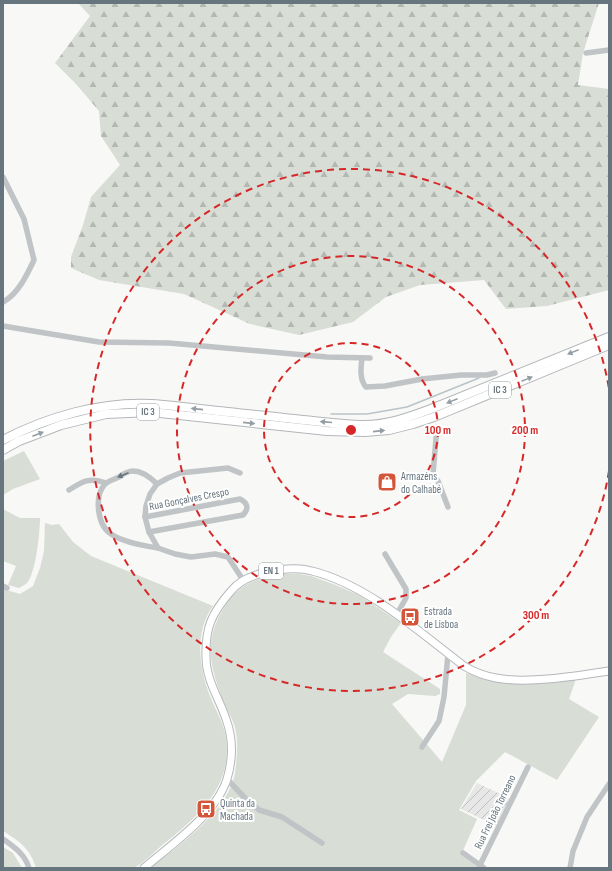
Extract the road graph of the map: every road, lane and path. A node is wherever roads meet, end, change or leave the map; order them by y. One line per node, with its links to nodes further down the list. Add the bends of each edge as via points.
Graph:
1 (609, 50): 2 (street)
2 (586, 53)
3 (3, 177): 4 (street, via 24,219 34,260 27,276)
4 (3, 302)
5 (3, 326): 8 (street, via 99,342 169,343 327,358)
6 (609, 337): 12 (highway, IC 3, one-way to 12, via 411,417 388,422 364,425 328,423 151,404 105,406 58,417)
7 (609, 346): 13 (highway, IC 3, one-way to 7, via 61,425 106,414 151,412 327,431 389,430 434,417)
8 (362, 358): 9 (street); 10 (street, via 363,382 368,387)
9 (370, 358)
10 (495, 373)
11 (437, 427): 18 (street, via 433,474)
12 (3, 440)
13 (3, 450)
14 (240, 473): 16 (street, via 228,468 180,473)
15 (106, 483): 16 (street, one-way to 15, via 142,473 133,471); 17 (street, via 94,479 83,481); 21 (street, via 98,506 100,518 110,534)
16 (158, 484): 19 (street, via 150,494)
17 (69, 490)
18 (448, 507)
19 (145, 517): 20 (street); 20 (street, Rua Gonçalves Crespo, via 240,499 245,501 247,506 247,511 243,515)
20 (149, 532): 21 (street)
21 (158, 548): 23 (street, via 175,554 215,554 228,557)
22 (385, 554): 24 (street, via 406,589 406,598)
23 (243, 580): 24 (main road, EN 1, via 278,569 312,571 361,591); 29 (main road, EN 1, via 212,616 206,643 208,674 230,733 232,747)
24 (397, 614): 25 (main road, EN 1)
25 (448, 654): 26 (main road, EN 1, via 475,672 513,680); 27 (street, via 439,721)
26 (609, 671)
27 (422, 747)
28 (528, 767): 34 (street, Rua Frei João Torreano)
29 (227, 779): 32 (street, via 259,810 282,817); 36 (main road, EN 1, via 220,796 208,812)
30 (609, 784): 37 (street, via 587,817 573,851)
31 (3, 839): 35 (street, via 18,849)
32 (322, 843)
33 (463, 853): 34 (street, Rua Frei João Torreano)
34 (482, 866)
35 (29, 868)
36 (144, 868)
37 (570, 868)

